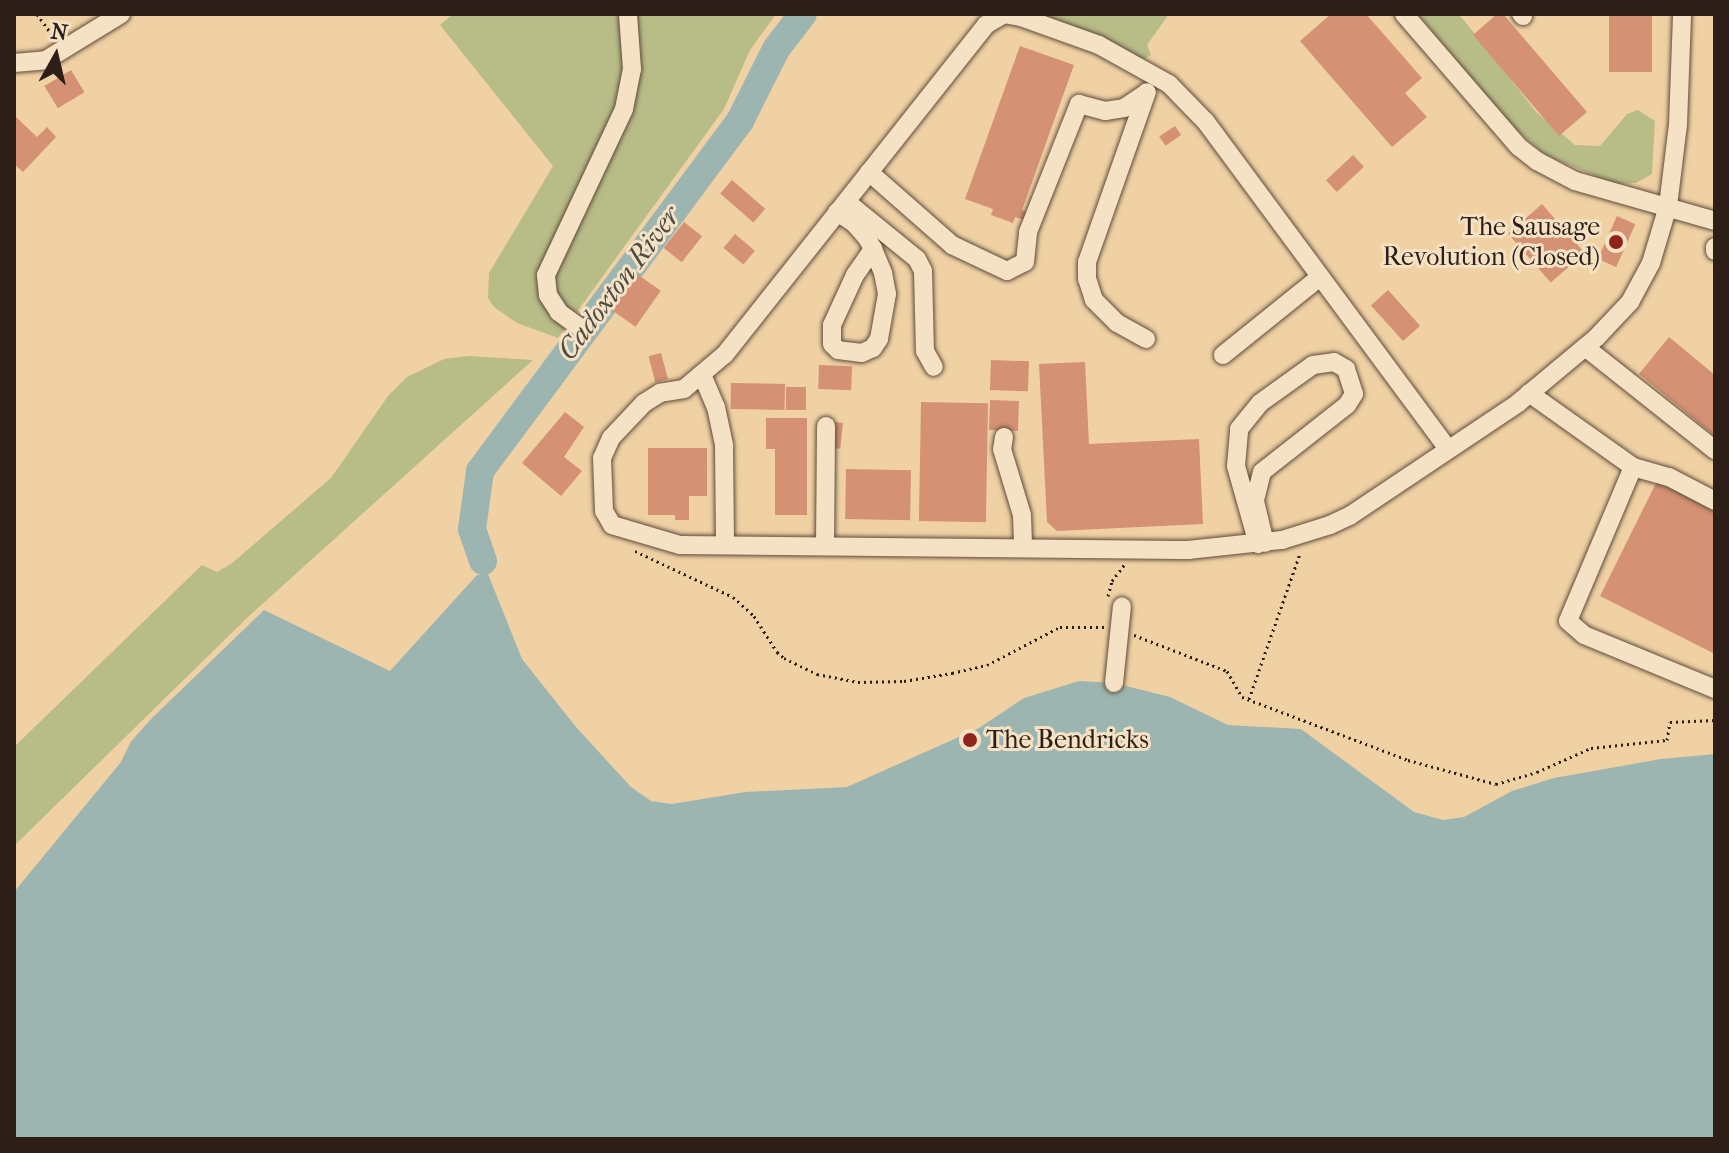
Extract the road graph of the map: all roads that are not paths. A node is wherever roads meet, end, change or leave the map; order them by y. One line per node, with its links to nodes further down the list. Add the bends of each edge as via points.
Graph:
1 (121, 14): 6 (street, via 36,63)
2 (628, 14): 15 (street, via 632,69 624,109 546,275 548,295 559,312)
3 (1404, 14): 11 (street, via 1526,154 1575,181)
4 (1682, 14): 11 (street, via 1678,125)
5 (986, 19): 7 (street, via 1021,17 1099,45); 9 (street)
6 (14, 63)
7 (1153, 73): 8 (street); 14 (street, via 1205,121)
8 (1146, 93): 9 (street, via 1124,108 1105,111 1079,104 1028,232 1025,262 1007,271 952,245); 16 (street, via 1087,262 1094,300)
9 (869, 172): 10 (street)
10 (842, 206): 13 (street); 19 (street, via 917,259 923,271 925,351); 20 (street)
11 (1668, 206): 12 (street); 17 (street, via 1637,290)
12 (1715, 221)
13 (873, 249): 13 (street, via 887,294 879,339 862,353 838,350 832,344 832,325)
14 (1320, 277): 18 (street); 24 (street)
15 (582, 329)
16 (1146, 339)
17 (1585, 347): 21 (street); 25 (street)
18 (1223, 355)
19 (934, 367)
20 (703, 377): 29 (street, via 724,446); 29 (street, via 644,403 611,438 602,458 604,511 612,525 667,541)
21 (1529, 393): 24 (street); 26 (street)
22 (826, 426): 30 (street)
23 (1004, 437): 31 (street, via 1002,449 1022,515)
24 (1448, 449): 28 (street, via 1351,515 1306,534)
25 (1715, 450)
26 (1633, 467): 27 (street, via 1669,477); 34 (street, via 1568,621 1597,641)
27 (1715, 501)
28 (1262, 543): 28 (street, via 1236,466 1239,429 1260,403 1313,365 1334,362 1346,369 1354,394 1262,472 1255,501); 31 (street, via 1188,550)
29 (725, 545): 30 (street)
30 (825, 546): 31 (street)
31 (1023, 548)
32 (1121, 617): 33 (street)
33 (1114, 683)
34 (1715, 689)

